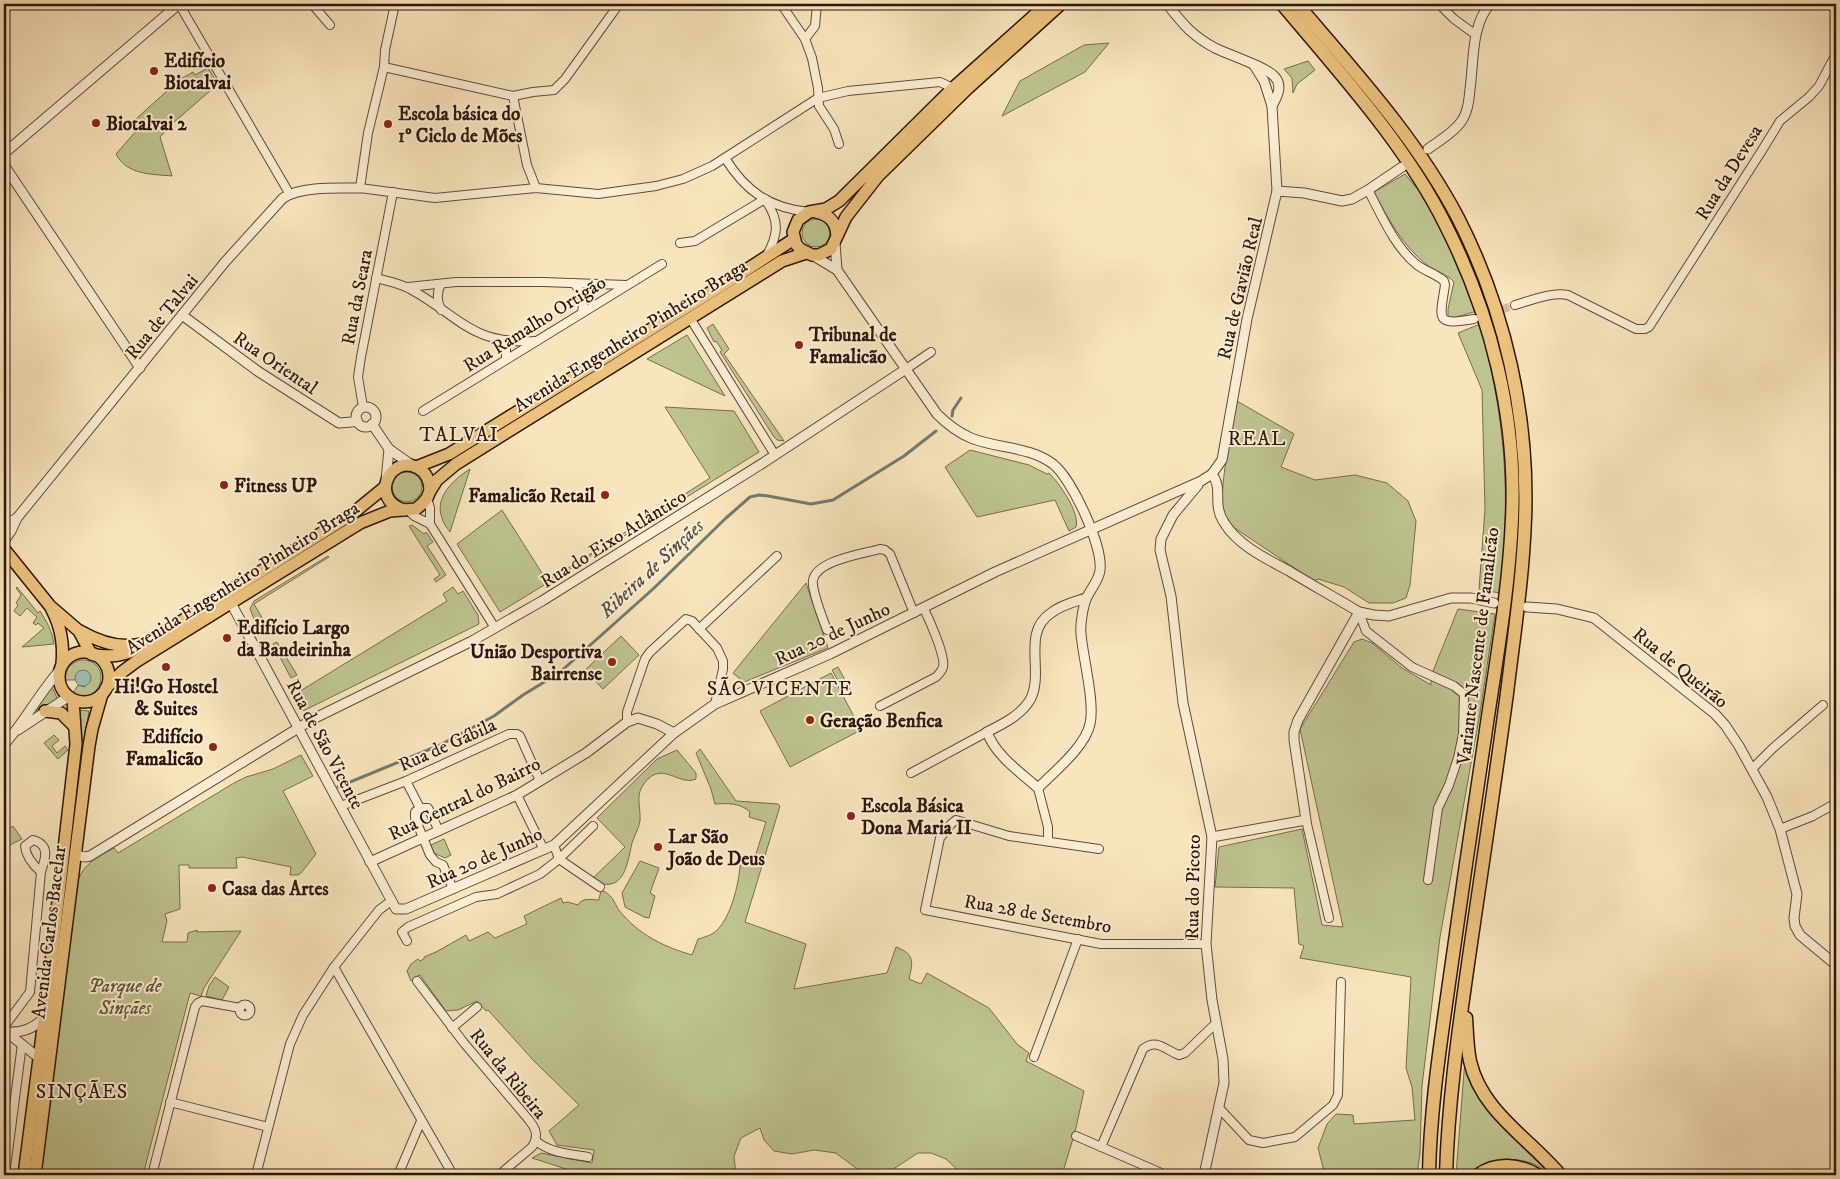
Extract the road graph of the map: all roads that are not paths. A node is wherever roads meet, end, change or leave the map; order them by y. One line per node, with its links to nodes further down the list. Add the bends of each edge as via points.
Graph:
1 (179, 4): 27 (street); 37 (street)
2 (312, 4): 14 (street)
3 (395, 4): 19 (street)
4 (619, 4): 23 (street, via 554,90)
5 (781, 4): 16 (street)
6 (817, 4): 16 (street, via 815,26)
7 (1046, 4): 22 (main road)
8 (1061, 4): 41 (main road, via 878,176 850,211)
9 (1166, 4): 18 (street, via 1196,37)
10 (1282, 4): 163 (highway, Variante Nascente de Famalicão, via 1400,149 1446,224 1478,300 1493,349 1510,442 1512,517 1503,620 1455,938)
11 (1297, 4): 148 (highway, Variante Nascente de Famalicão, via 1388,111 1442,190 1475,255 1494,304 1515,384 1526,493 1522,565)
12 (1439, 4): 15 (street)
13 (1490, 4): 15 (street, via 1482,14)
14 (330, 25)
15 (1476, 35): 28 (street, via 1465,116 1452,132)
16 (805, 40): 24 (street, via 812,58)
17 (1836, 54): 52 (street, Rua da Devesa, via 1813,94 1775,127 1649,327 1636,329 1564,294)
18 (1254, 65): 20 (street); 21 (street, Rua de Gavião Real)
19 (384, 67): 23 (street); 32 (street, via 368,133)
20 (1275, 76): 21 (street); 25 (street, Rua de Gavião Real, via 1278,96)
21 (1264, 81): 25 (street, Rua de Gavião Real)
22 (953, 88): 24 (street, via 940,82 848,91); 39 (main road, via 844,197 832,206)
23 (513, 96): 33 (street, via 527,165)
24 (818, 98): 26 (street); 29 (street)
25 (1272, 106): 35 (street, Rua de Gavião Real)
26 (839, 144)
27 (6, 148): 30 (street, via 9,157)
28 (1428, 149)
29 (725, 158): 33 (street, via 683,179 631,190 588,194); 38 (street, via 741,181)
30 (4, 165): 62 (street)
31 (1402, 167): 34 (street)
32 (360, 188): 36 (street); 37 (street)
33 (536, 188): 36 (street, via 435,198)
34 (1368, 190): 35 (street, via 1352,200 1342,201); 57 (street, via 1388,230 1408,255 1444,281 1441,310 1444,320)
35 (1277, 191): 71 (street, Rua de Gavião Real, via 1247,319 1222,460)
36 (393, 192): 47 (street, Rua da Seara)
37 (289, 194): 55 (street, Rua de Talvai, via 225,262)
38 (765, 199): 39 (street, via 785,209); 42 (street, via 695,241); 44 (street, via 777,230)
39 (813, 212): 40 (main road, via 798,220); 41 (main road, via 830,217)
40 (794, 238): 43 (main road, via 796,244); 44 (main road, Avenida Engenheiro Pinheiro Braga)
41 (836, 240): 43 (main road, Avenida Engenheiro Pinheiro Braga, via 825,253); 46 (street)
42 (680, 244)
43 (809, 254): 46 (street); 56 (main road, Avenida Engenheiro Pinheiro Braga, via 782,261)
44 (765, 258): 70 (main road, Avenida Engenheiro Pinheiro Braga, via 449,454)
45 (662, 264): 50 (street, Rua Ramalho Ortigão)
46 (837, 270): 63 (street)
47 (376, 278): 51 (street); 64 (street, Rua da Seara, via 358,376)
48 (574, 283): 49 (street); 50 (street); 54 (street, via 583,296)
49 (442, 284): 51 (street); 53 (street, via 438,295)
50 (626, 285): 54 (street, Rua Ramalho Ortigão)
51 (408, 287): 53 (street)
52 (1515, 305)
53 (442, 310): 58 (street, via 480,334)
54 (582, 313): 59 (street, Rua Ramalho Ortigão)
55 (182, 316): 62 (street, Rua de Talvai); 66 (street, Rua Oriental, via 259,372 339,423)
56 (690, 318): 69 (street); 74 (main road, Avenida Engenheiro Pinheiro Braga, via 456,464 443,474)
57 (1474, 319)
58 (500, 340): 59 (street); 61 (street, via 506,348)
59 (538, 341): 61 (street, Rua Ramalho Ortigão)
60 (932, 352): 63 (street, Rua do Eixo Atlântico)
61 (506, 359): 65 (street, Rua Ramalho Ortigão)
62 (140, 368): 78 (street, Rua de Talvai)
63 (906, 369): 69 (street, Rua do Eixo Atlântico); 81 (street, via 937,414 955,429 973,439 1032,454 1054,465 1072,488)
64 (363, 408): 66 (street, via 357,414); 67 (street, Rua da Seara, via 369,407 375,413)
65 (424, 411)
66 (357, 420): 67 (street, via 362,425)
67 (372, 424): 68 (street, Rua da Seara)
68 (388, 449): 70 (street, Rua da Seara); 73 (street)
69 (775, 455): 93 (street, Rua do Eixo Atlântico)
70 (414, 466): 73 (main road, Avenida Engenheiro Pinheiro Braga, via 400,467 389,475); 74 (main road, via 427,476)
71 (1212, 474): 72 (street, Rua 20 de Junho); 91 (street, via 1218,485 1219,516 1235,537)
72 (1201, 481): 75 (street, Rua 20 de Junho); 77 (street, Rua do Picoto)
73 (386, 484): 76 (main road, via 386,493 392,504); 97 (main road, Avenida Engenheiro Pinheiro Braga, via 352,514)
74 (429, 494): 76 (main road, Avenida Engenheiro Pinheiro Braga, via 422,504); 79 (street)
75 (1174, 494): 77 (street, Rua do Picoto); 81 (street, Rua 20 de Junho)
76 (406, 510): 79 (street); 86 (main road, Avenida Engenheiro Pinheiro Braga, via 390,511 360,523)
77 (1173, 515): 126 (street, Rua do Picoto, via 1160,539 1160,550 1171,596 1184,702)
78 (17, 518): 80 (street, Rua de Talvai); 82 (street, Rua de Talvai)
79 (430, 524): 93 (street)
80 (4, 525)
81 (1091, 529): 85 (street, via 1101,568); 90 (street, Rua 20 de Junho, via 994,572)
82 (4, 541)
83 (4, 549): 88 (main road)
84 (777, 556): 94 (street)
85 (1086, 598): 110 (street, via 1062,606 1044,619 1035,634 1035,680 1029,701 1008,722); 117 (street, via 1081,631 1090,724 1082,742)
86 (231, 603): 100 (main road, Avenida Engenheiro Pinheiro Braga, via 122,672); 108 (street, Rua de São Vicente)
87 (1494, 603): 91 (street, via 1451,598 1389,616)
88 (50, 606): 96 (main road); 99 (main road, via 62,638)
89 (1527, 607): 113 (street, Rua de Queirão, via 1558,609 1584,615 1603,624 1715,714 1733,736)
90 (924, 608): 92 (street, Rua 20 de Junho); 104 (street, via 942,656 942,671)
91 (1359, 612): 122 (street, via 1294,732); 136 (street, via 1366,631 1412,668 1454,686 1464,694 1463,734 1449,785 1438,808)
92 (914, 613): 95 (street, via 890,554 880,549 824,565 814,574 812,584); 102 (street, Rua 20 de Junho)
93 (495, 628): 108 (street, Rua do Eixo Atlântico)
94 (699, 629): 102 (street, via 717,648 723,661); 106 (street, via 686,619 650,652 642,666 627,712)
95 (827, 630)
96 (79, 631): 97 (main road, via 116,645 134,646); 98 (main road)
97 (148, 642): 98 (main road, Avenida Engenheiro Pinheiro Braga, via 128,654)
98 (93, 654): 99 (main road, via 72,655); 100 (main road, via 107,669 109,676)
99 (61, 667): 101 (main road, via 59,682); 109 (street)
100 (104, 691): 101 (main road, via 92,701); 132 (main road, Avenida Carlos Bacelar, via 92,729)
101 (71, 699): 105 (street); 107 (main road, Avenida Carlos Bacelar)
102 (715, 704): 111 (street, Rua 20 de Junho)
103 (1823, 704): 113 (street)
104 (880, 706)
105 (45, 711): 107 (main road, via 61,714); 109 (street)
106 (627, 722): 111 (street, via 638,718); 116 (street, Rua Central do Bairro)
107 (74, 726): 151 (main road, Avenida Carlos Bacelar, via 76,744)
108 (298, 728): 120 (street, Rua de São Vicente); 132 (street, Rua do Eixo Atlântico, via 90,856)
109 (16, 731): 112 (street)
110 (987, 732): 114 (street); 117 (street, via 991,744)
111 (674, 733): 129 (street, Rua 20 de Junho)
112 (4, 745)
113 (1752, 770): 124 (street, Rua de Queirão)
114 (910, 773)
115 (406, 781): 116 (street, Rua de Gábila, via 513,733 520,736); 120 (street, Rua de Gábila); 121 (street)
116 (540, 782): 118 (street, Rua Central do Bairro)
117 (1038, 788): 128 (street, via 1048,826)
118 (517, 795): 125 (street, Rua Central do Bairro); 131 (street)
119 (1836, 804): 124 (street)
120 (340, 806): 134 (street, Rua de São Vicente)
121 (420, 808): 125 (street, via 428,808); 127 (street, via 415,812 415,818)
122 (1306, 820): 126 (street); 140 (street)
123 (593, 826): 133 (street)
124 (1780, 829): 144 (street, Rua de Queirão, via 1797,894 1795,926)
125 (439, 831): 127 (street, Rua Central do Bairro)
126 (1212, 837): 143 (street, Rua do Picoto)
127 (424, 838): 134 (street, Rua Central do Bairro); 138 (street, via 430,855 443,865)
128 (1048, 842): 130 (street); 141 (street, Rua 28 de Setembro, via 1009,836 956,820 940,838 925,910)
129 (554, 845): 131 (street, Rua 20 de Junho); 133 (street)
130 (1099, 849)
131 (544, 850): 138 (street, Rua 20 de Junho)
132 (76, 856): 169 (main road, Avenida Carlos Bacelar)
133 (559, 859): 137 (street); 142 (street, via 540,874 497,894 476,897 408,927 402,932)
134 (370, 862): 139 (street, Rua de São Vicente)
135 (41, 872): 154 (street, via 30,992)
136 (1428, 880)
137 (600, 887)
138 (453, 889): 139 (street, Rua 20 de Junho, via 406,909 396,909)
139 (391, 902): 145 (street, via 378,910)
140 (1329, 918)
141 (1078, 939): 143 (street, Rua 28 de Setembro, via 1101,944); 157 (street)
142 (407, 941)
143 (1206, 944): 152 (street, Rua do Picoto)
144 (1836, 965)
145 (334, 967): 160 (street); 161 (street, via 309,1004 293,1036)
146 (417, 981): 153 (street, Rua da Ribeira)
147 (1341, 982): 159 (street, via 1338,1095 1333,1105 1295,1138 1263,1143 1242,1135)
148 (1464, 993): 179 (highway, Variante Nascente de Famalicão); 182 (highway, via 1470,1061 1482,1091 1502,1117)
149 (477, 1007): 153 (street, Rua da Ribeira)
150 (240, 1008): 158 (street, via 202,1001 195,1007)
151 (44, 1018): 154 (street, via 24,1030); 156 (main road, Avenida Carlos Bacelar)
152 (1217, 1025): 159 (street, Rua do Picoto, via 1224,1071); 165 (street, via 1179,1055 1155,1044 1143,1049)
153 (452, 1028): 164 (street, Rua da Ribeira, via 529,1120 536,1133)
154 (5, 1029): 155 (street)
155 (22, 1044): 156 (street); 167 (street)
156 (38, 1058): 168 (main road, Avenida Carlos Bacelar)
157 (1034, 1058)
158 (170, 1102): 161 (street); 170 (street)
159 (1219, 1108): 176 (street, Rua do Picoto)
160 (421, 1121): 172 (street); 173 (street)
161 (268, 1127): 171 (street)
162 (1076, 1136): 165 (street)
163 (1430, 1136): 177 (highway); 178 (highway, Variante Nascente de Famalicão)
164 (536, 1141): 166 (street, Rua da Ribeira, via 554,1150); 174 (street, Rua da Ribeira)
165 (1101, 1147): 175 (street)
166 (588, 1157)
167 (5, 1175)
168 (24, 1175)
169 (35, 1175)
170 (152, 1175)
171 (256, 1175)
172 (398, 1175)
173 (454, 1175)
174 (499, 1175)
175 (1166, 1175)
176 (1204, 1175)
177 (1424, 1175)
178 (1429, 1175)
179 (1446, 1175)
180 (1478, 1175): 181 (highway, via 1494,1167 1507,1166 1522,1167)
181 (1537, 1175)
182 (1560, 1175)

